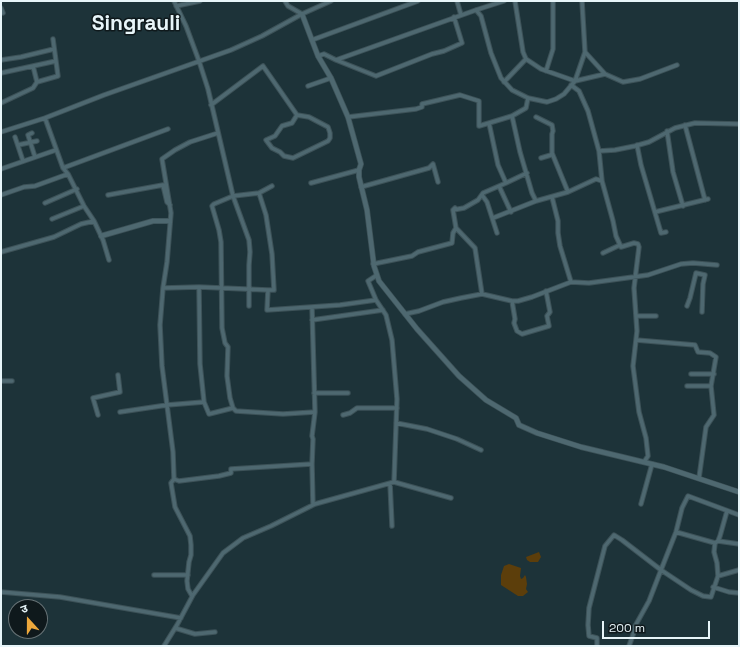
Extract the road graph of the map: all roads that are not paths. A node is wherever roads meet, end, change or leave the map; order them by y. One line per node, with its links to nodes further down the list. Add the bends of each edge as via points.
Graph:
1 (174, 1): 11 (street)
2 (200, 1): 11 (street)
3 (285, 1): 15 (street, via 288,6)
4 (418, 1): 19 (street)
5 (457, 1): 16 (street)
6 (504, 1): 13 (street)
7 (515, 1): 23 (street)
8 (553, 1): 30 (street, via 553,50)
9 (582, 1): 21 (street)
10 (328, 2): 15 (street)
11 (176, 6): 27 (street)
12 (1, 8): 14 (street)
13 (476, 10): 16 (street); 36 (street, via 481,16 491,53 500,78)
14 (3, 14)
15 (302, 14): 19 (street); 27 (street, via 262,36)
16 (461, 15): 17 (street)
17 (454, 17): 25 (street); 25 (street, via 462,43 376,76)
18 (53, 39): 20 (street)
19 (312, 40): 22 (street)
20 (54, 49): 24 (street); 26 (street)
21 (584, 52): 32 (street); 34 (street)
22 (318, 56): 25 (street, via 324,54); 33 (street)
23 (526, 59): 30 (street); 36 (street)
24 (1, 60)
25 (336, 60)
26 (56, 61): 29 (street); 35 (street, via 58,76)
27 (199, 61): 41 (street); 46 (street)
28 (677, 65): 32 (street, via 640,80 623,82)
29 (33, 66): 31 (street); 35 (street)
30 (546, 71): 34 (street)
31 (1, 73)
32 (605, 74): 34 (street)
33 (331, 78): 37 (street); 44 (street)
34 (575, 81): 38 (street)
35 (37, 82): 40 (street, via 33,88)
36 (504, 82): 39 (street, via 512,90)
37 (308, 86)
38 (571, 86): 39 (street, via 556,100 547,102); 61 (street, via 579,91 588,111)
39 (528, 98): 43 (street, via 526,108)
40 (1, 103)
41 (211, 105): 42 (street, via 263,66); 54 (street)
42 (297, 115): 42 (street, via 309,117 328,127 330,138 293,158 284,156 266,140 275,136 282,126 292,122)
43 (512, 116): 47 (street); 71 (street)
44 (348, 117): 47 (street, via 416,109 422,107 422,104 460,95 479,101 479,126); 70 (street, via 360,164)
45 (536, 117): 62 (street, via 552,125)
46 (45, 118): 52 (street); 60 (street)
47 (489, 123): 76 (street, via 498,165)
48 (739, 124): 49 (street)
49 (684, 125): 51 (street); 92 (street, via 707,200)
50 (168, 128): 68 (street)
51 (667, 131): 59 (street); 92 (street, via 672,172)
52 (1, 132)
53 (32, 132): 57 (street, via 28,135)
54 (218, 133): 86 (street); 90 (street, via 190,142 162,160)
55 (15, 137): 58 (street)
56 (37, 141): 57 (street)
57 (30, 142): 58 (street); 65 (street)
58 (18, 145): 64 (street)
59 (637, 146): 61 (street); 94 (street)
60 (56, 150): 65 (street); 68 (street)
61 (599, 151): 73 (street)
62 (552, 153): 66 (street); 81 (street)
63 (26, 154): 64 (street)
64 (21, 156): 67 (street)
65 (35, 157): 67 (street)
66 (541, 158)
67 (23, 162): 69 (street)
68 (63, 168): 72 (street)
69 (1, 169)
70 (359, 170): 75 (street); 79 (street)
71 (527, 173): 76 (street); 88 (street)
72 (68, 174): 80 (street); 83 (street)
73 (602, 181): 81 (street, via 596,179); 103 (street)
74 (438, 182): 79 (street, via 433,164 429,168)
75 (311, 183)
76 (506, 183): 78 (street)
77 (272, 186): 82 (street)
78 (499, 186): 85 (street); 93 (street)
79 (361, 187): 107 (street, via 367,210)
80 (76, 189): 89 (street); 91 (street)
81 (568, 192): 87 (street)
82 (259, 193): 86 (street); 116 (street, via 268,225 272,254 274,290)
83 (1, 195)
84 (108, 195): 90 (street, via 163,185)
85 (482, 195): 95 (street); 99 (street, via 464,208 454,209)
86 (233, 196): 114 (street, via 212,206 219,230); 115 (street, via 249,240)
87 (552, 197): 88 (street); 111 (street, via 558,221 560,246)
88 (536, 201): 93 (street)
89 (45, 203)
90 (170, 205): 98 (street)
91 (84, 206): 96 (street); 97 (street)
92 (683, 206): 94 (street)
93 (511, 212): 95 (street)
94 (655, 212): 100 (street, via 661,233)
95 (493, 218): 101 (street)
96 (52, 219)
97 (94, 220): 102 (street); 104 (street, via 54,237)
98 (170, 221): 102 (street, via 153,221); 113 (street)
99 (456, 228): 107 (street, via 452,243 412,256); 118 (street, via 475,248)
100 (666, 232)
101 (497, 233)
102 (102, 236): 106 (street)
103 (620, 246): 105 (street); 110 (street, via 638,244)
104 (1, 252)
105 (604, 253)
106 (109, 260)
107 (373, 264): 109 (street)
108 (717, 265): 110 (street, via 681,264 648,275)
109 (377, 275): 119 (street, via 368,281); 126 (street)
110 (636, 276): 111 (street, via 589,283); 127 (street)
111 (571, 282): 117 (street)
112 (199, 287): 113 (street); 114 (street); 140 (street, via 200,364)
113 (163, 288): 141 (street, via 160,325)
114 (222, 288): 115 (street); 142 (street, via 222,328 228,347 227,376)
115 (249, 289): 116 (street); 121 (street)
116 (268, 290): 123 (street, via 267,310)
117 (546, 291): 120 (street); 120 (street, via 550,312 547,316 549,326 532,332 522,334 517,331)
118 (482, 294): 120 (street); 126 (street, via 443,302)
119 (376, 300): 123 (street); 124 (street)
120 (512, 301)
121 (249, 306)
122 (687, 306): 125 (street, via 696,273 705,275)
123 (312, 307): 129 (street)
124 (383, 310): 129 (street); 143 (street, via 392,340)
125 (702, 312)
126 (405, 314): 150 (street, via 458,376 486,400 516,418 519,425 537,434)
127 (636, 316): 128 (street); 130 (street)
128 (656, 316)
129 (312, 320): 138 (street)
130 (636, 340): 132 (street, via 695,345 698,352 710,353 716,357); 150 (street, via 634,372 648,456)
131 (691, 374): 132 (street)
132 (714, 374): 137 (street)
133 (118, 375): 146 (street, via 120,392 93,398)
134 (1, 381): 135 (street)
135 (12, 381)
136 (687, 386): 137 (street)
137 (711, 386): 153 (street, via 714,416 706,427)
138 (314, 393): 139 (street); 145 (street)
139 (348, 393)
140 (204, 402): 141 (street); 142 (street, via 208,414)
141 (167, 405): 144 (street); 154 (street)
142 (233, 408): 145 (street, via 236,411 284,414)
143 (397, 408): 147 (street, via 357,408); 148 (street)
144 (120, 412)
145 (315, 412): 151 (street)
146 (98, 415)
147 (343, 415)
148 (396, 423): 149 (street, via 427,429); 155 (street)
149 (481, 450)
150 (644, 462): 152 (street)
151 (312, 464): 154 (street, via 231,468 231,473 217,476 180,481); 159 (street)
152 (652, 464): 153 (street); 158 (street)
153 (699, 478): 156 (street)
154 (174, 479): 168 (street, via 171,483 176,507 190,536)
155 (392, 482): 157 (street); 159 (street); 162 (street)
156 (739, 492)
157 (451, 498)
158 (641, 504)
159 (313, 505): 174 (street, via 243,538 223,553)
160 (727, 511): 161 (street); 163 (street, via 688,496); 164 (street)
161 (739, 515)
162 (392, 526)
163 (676, 532): 164 (street); 166 (street)
164 (717, 542): 165 (street); 170 (street, via 714,552)
165 (739, 544)
166 (661, 570): 171 (street, via 703,596 711,597); 178 (street, via 614,535 605,546 589,608 589,636 597,638); 180 (street, via 649,601 634,628)
167 (739, 570): 170 (street)
168 (188, 575): 169 (street); 174 (street, via 188,589)
169 (154, 576)
170 (718, 576): 171 (street)
171 (713, 587): 173 (street)
172 (1, 592): 175 (street, via 60,597)
173 (739, 593)
174 (192, 596): 175 (street)
175 (181, 618): 176 (street)
176 (175, 628): 177 (street, via 195,634); 179 (street)
177 (215, 632)
178 (598, 645)
179 (164, 646)
180 (629, 646)

